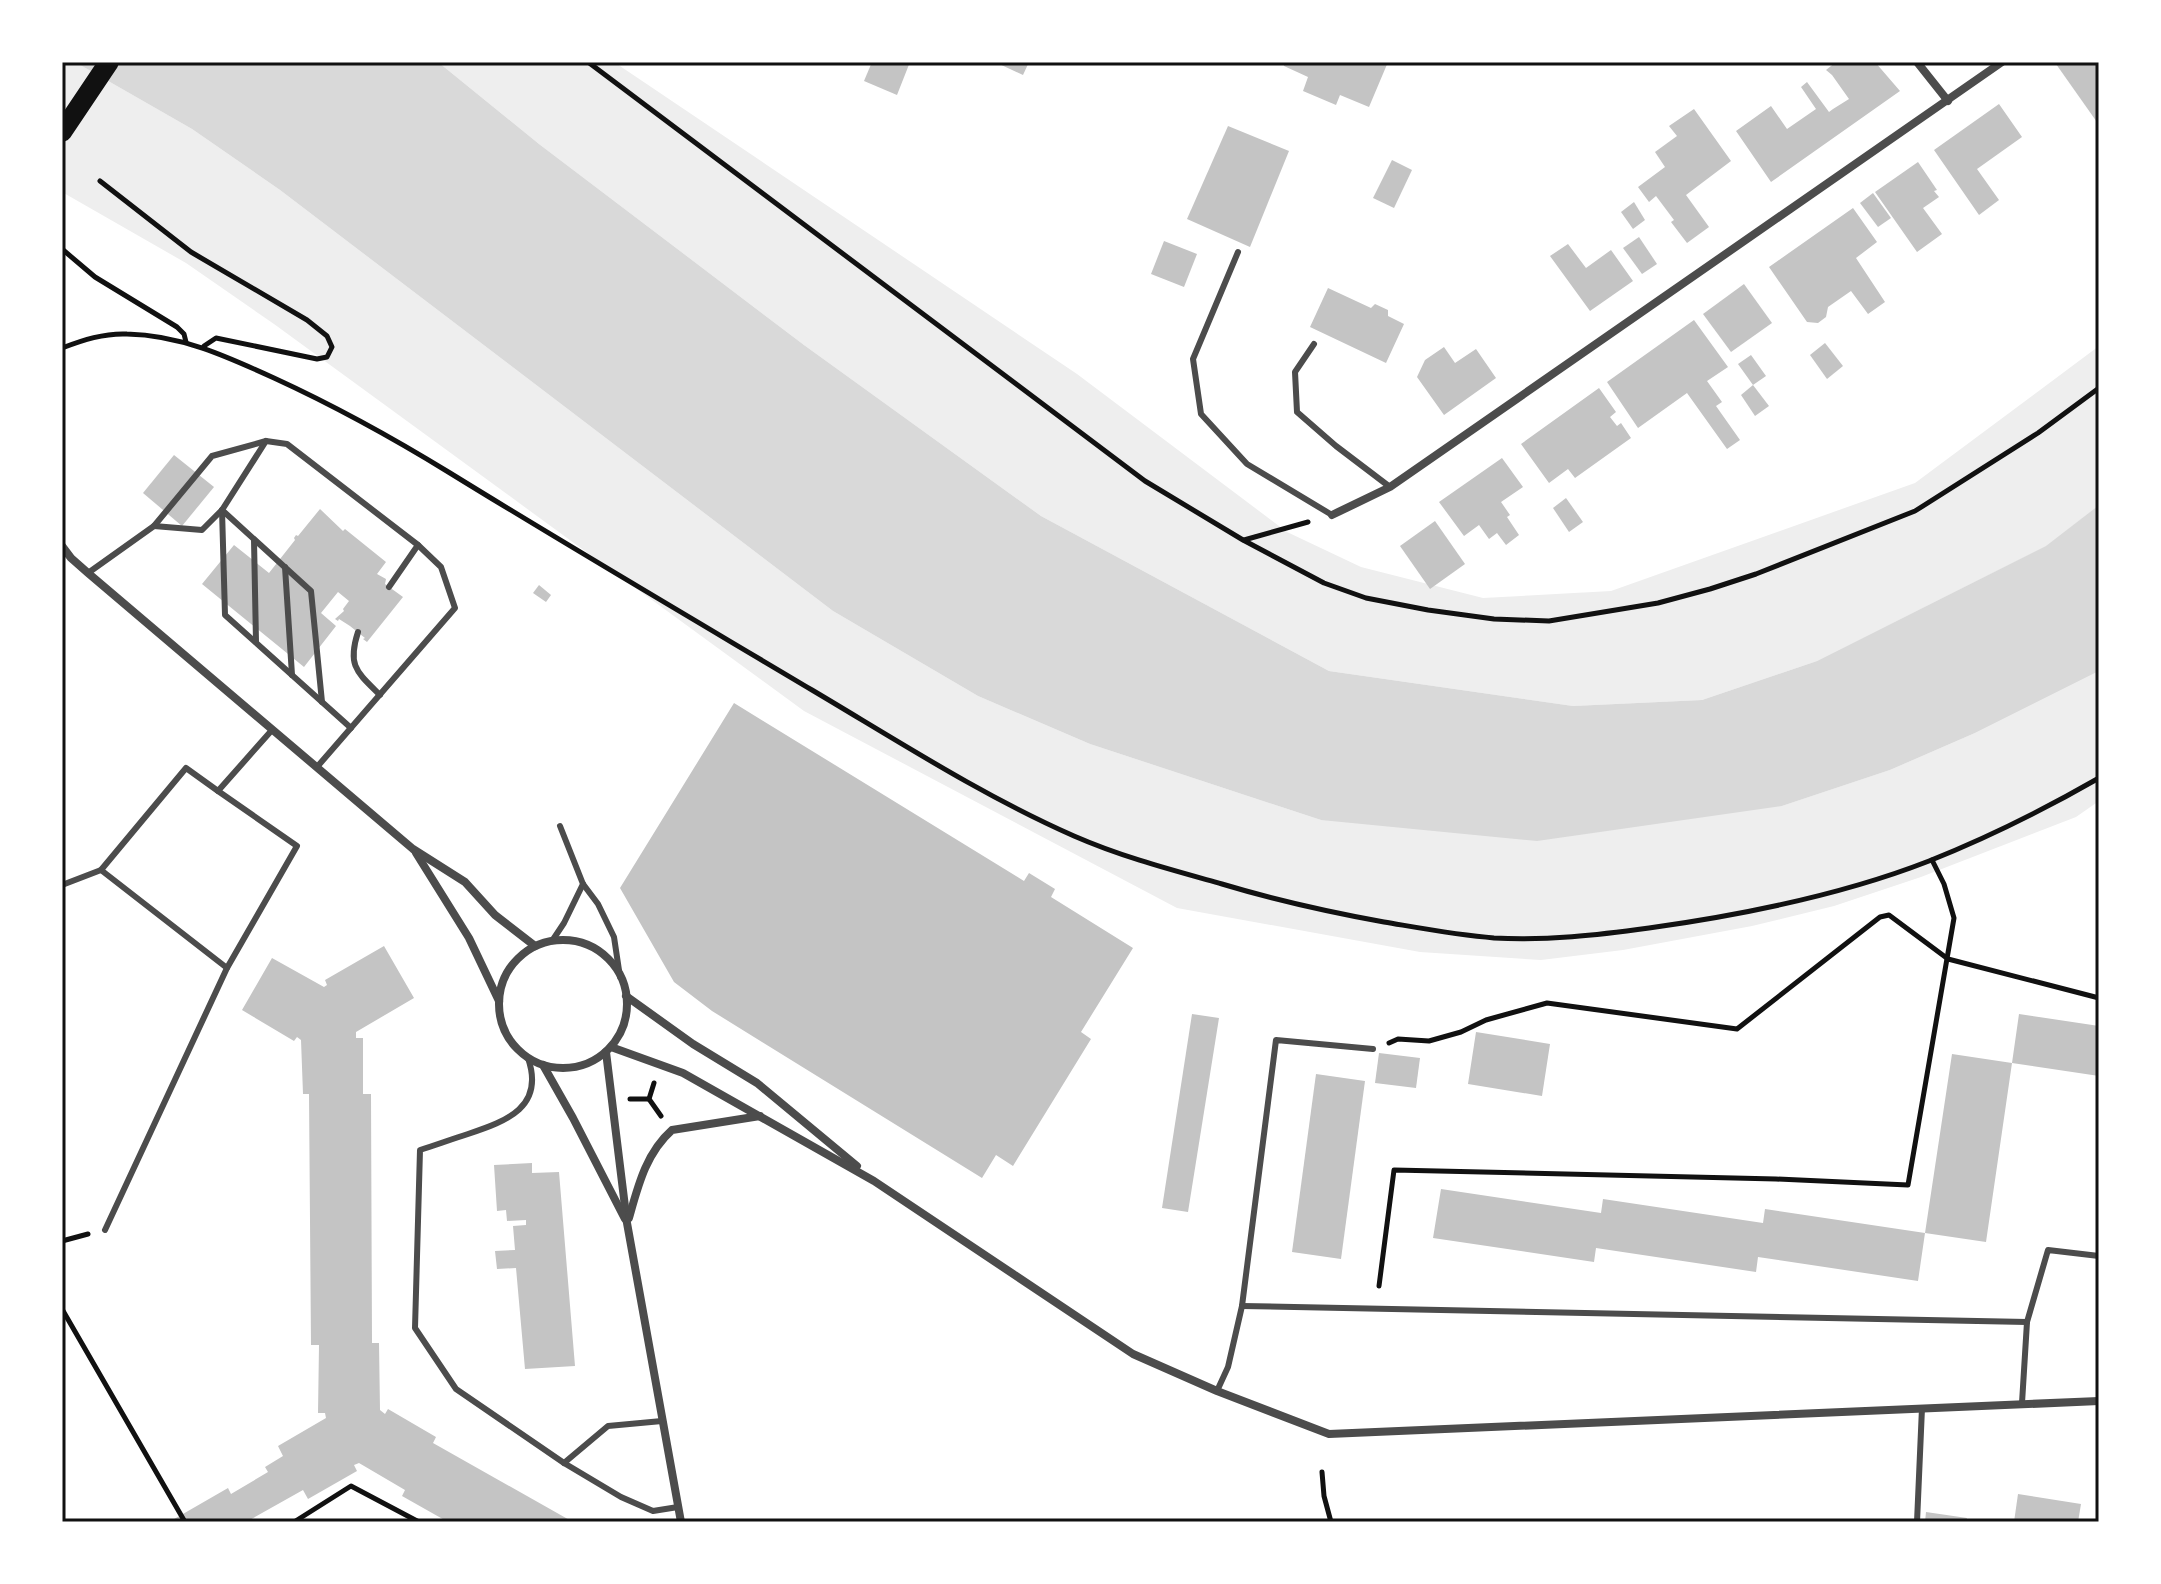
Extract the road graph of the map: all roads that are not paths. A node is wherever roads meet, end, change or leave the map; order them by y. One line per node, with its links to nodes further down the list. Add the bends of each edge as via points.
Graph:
1 (109, 62): 5 (main road)
2 (1917, 62): 4 (street)
3 (2002, 62): 4 (street)
4 (1948, 101): 9 (street)
5 (62, 132)
6 (1238, 252): 11 (lane, via 1193,359 1201,414 1247,464)
7 (1314, 344): 9 (lane, via 1295,372 1297,412)
8 (266, 441): 10 (lane); 12 (lane, via 212,456); 14 (lane, via 287,444)
9 (1390, 487): 11 (street)
10 (222, 510): 12 (lane, via 202,530); 13 (lane); 21 (lane, via 225,615)
11 (1332, 515)
12 (154, 526): 18 (lane)
13 (254, 540): 17 (lane); 21 (lane)
14 (418, 545): 19 (lane); 23 (lane, via 441,567 455,608)
15 (62, 546): 16 (street)
16 (67, 556): 18 (street)
17 (285, 567): 22 (lane); 24 (lane, via 311,591)
18 (88, 573): 26 (street)
19 (389, 587)
20 (358, 632): 23 (lane, via 354,666)
21 (256, 642): 22 (lane)
22 (292, 675): 24 (lane)
23 (380, 695): 25 (lane)
24 (322, 702): 25 (lane)
25 (351, 728): 27 (lane)
26 (272, 730): 27 (street); 28 (lane)
27 (317, 767): 30 (street)
28 (218, 791): 31 (lane, via 186,768); 36 (lane, via 297,846)
29 (560, 826): 32 (lane)
30 (413, 849): 35 (street, via 465,882 495,915); 39 (street, via 469,938)
31 (101, 870): 33 (lane); 36 (lane)
32 (583, 884): 34 (lane); 37 (lane, via 614,937)
33 (62, 885)
34 (552, 941): 35 (street); 37 (street, via 592,947 609,959)
35 (535, 946): 39 (street, via 510,968)
36 (227, 968): 47 (lane)
37 (620, 977): 38 (street)
38 (626, 996): 41 (street, via 621,1032); 45 (street, via 757,1083)
39 (499, 1001): 42 (street, via 505,1033)
40 (1373, 1049): 49 (lane, via 1276,1040)
41 (608, 1050): 43 (street, via 576,1067); 44 (street, via 683,1073); 46 (street)
42 (528, 1058): 43 (street); 56 (lane, via 532,1085 516,1114 420,1150 415,1328 456,1389)
43 (543, 1065): 46 (street)
44 (760, 1116): 45 (street); 46 (street, via 672,1130 643,1170)
45 (874, 1181): 51 (street, via 1133,1354)
46 (627, 1223): 55 (street)
47 (105, 1230)
48 (2099, 1256): 50 (lane, via 2048,1250)
49 (1242, 1306): 50 (lane); 51 (lane)
50 (2027, 1322): 53 (lane)
51 (1217, 1391): 54 (street, via 1329,1434)
52 (2099, 1401): 53 (street)
53 (2022, 1403): 54 (street)
54 (1922, 1408): 59 (lane)
55 (662, 1421): 56 (lane, via 608,1426); 57 (street)
56 (564, 1463): 57 (lane, via 653,1511)
57 (678, 1507): 58 (street)
58 (681, 1522)
59 (1917, 1522)

